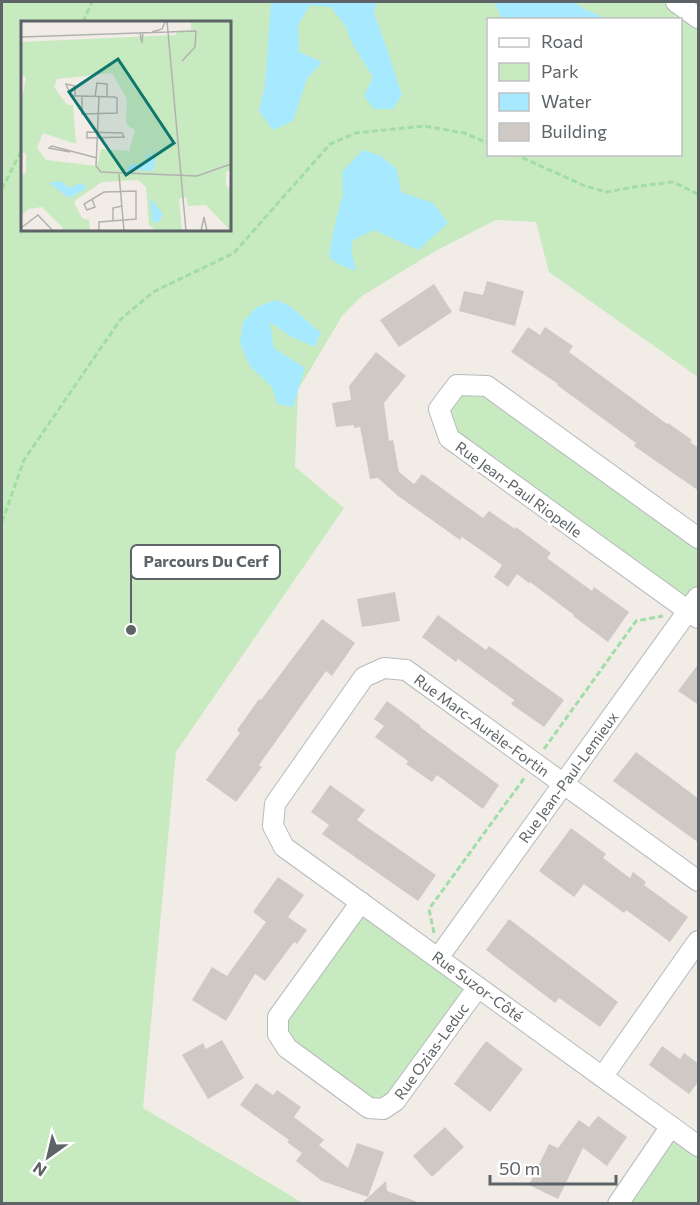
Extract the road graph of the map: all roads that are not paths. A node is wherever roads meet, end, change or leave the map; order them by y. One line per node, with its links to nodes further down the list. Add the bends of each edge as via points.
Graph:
1 (676, 2): 2 (street)
2 (699, 18)
3 (699, 538): 4 (street, Rue Jean-Paul Riopelle, via 487,386 457,385 439,409 449,438)
4 (695, 608): 5 (street, Rue Jean-Paul-Lemieux)
5 (564, 784): 6 (street, Rue Marc-Aurèle-Fortin, via 406,670 384,668 364,677 275,804 273,826); 7 (street, Rue Marc-Aurèle-Fortin); 10 (street, Rue Jean-Paul-Lemieux)
6 (284, 847): 8 (street, Rue Suzor-Côté)
7 (699, 881)
8 (361, 902): 10 (street, Rue Suzor-Côté); 11 (street, Rue Ozias-Leduc, via 278,1017 278,1034 286,1048 369,1108 383,1109 395,1101)
9 (699, 941): 12 (street)
10 (438, 958): 11 (street, Rue Suzor-Côté)
11 (478, 987): 12 (street, Rue Suzor-Côté)
12 (603, 1076): 13 (street, Rue Suzor-Côté)
13 (671, 1126): 14 (street, Rue Suzor-Côté); 15 (street)
14 (699, 1146)
15 (618, 1203)

